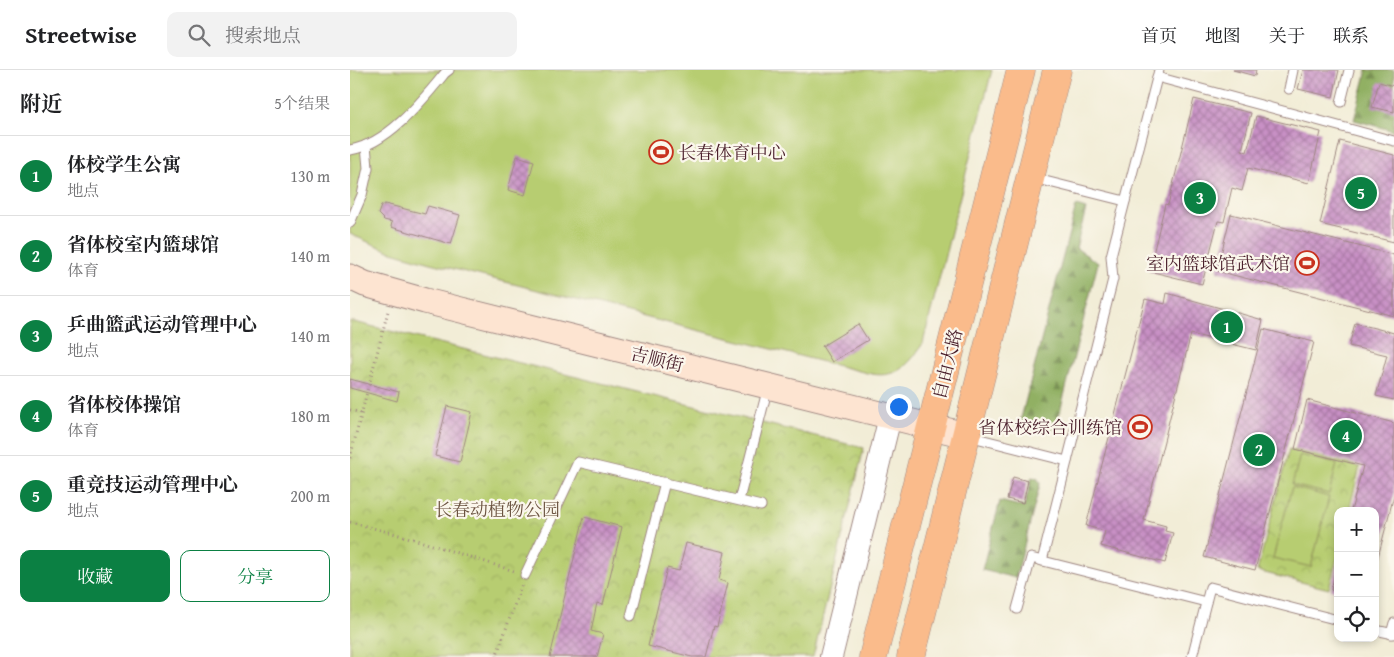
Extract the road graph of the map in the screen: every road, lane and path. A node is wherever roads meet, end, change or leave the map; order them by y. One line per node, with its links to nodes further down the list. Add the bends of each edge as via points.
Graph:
1 (449, 70): 10 (lane, via 407,117)
2 (1022, 70): 21 (main road, 自由大路)
3 (1057, 70): 12 (main road, 自由大路)
4 (1294, 70): 7 (lane)
5 (1349, 70): 8 (lane)
6 (1158, 74): 9 (lane); 13 (lane)
7 (1289, 90)
8 (1341, 102)
9 (1394, 141)
10 (366, 146): 11 (lane); 14 (lane, via 368,168 362,195)
11 (350, 150)
12 (1030, 177): 13 (lane); 22 (main road, 自由大路)
13 (1125, 202): 24 (lane, via 1111,256 1113,279)
14 (350, 223)
15 (350, 277): 16 (main road, 吉顺街)
16 (393, 292): 17 (main road, 吉顺街); 19 (path)
17 (768, 386): 20 (main road, 吉顺街); 26 (lane)
18 (350, 410): 19 (path)
19 (362, 413): 23 (path)
20 (890, 417): 21 (main road, 吉顺街); 39 (street)
21 (931, 427): 22 (main road, 吉顺街); 40 (main road, 自由大路)
22 (965, 435): 24 (lane); 41 (main road, 自由大路)
23 (350, 458)
24 (1067, 461): 29 (lane)
25 (665, 482): 26 (lane); 30 (lane, via 578,462); 33 (lane)
26 (739, 500): 27 (lane)
27 (762, 506)
28 (350, 522): 30 (path, via 426,542)
29 (1042, 560): 31 (lane); 32 (lane, via 1031,558)
30 (525, 575): 38 (path)
31 (1206, 602): 34 (lane, via 1210,588); 42 (lane)
32 (1017, 609)
33 (631, 616)
34 (1334, 619)
35 (1394, 623): 37 (lane)
36 (1379, 631): 37 (lane)
37 (1393, 634)
38 (496, 657)
39 (831, 657)
40 (873, 657)
41 (911, 657)
42 (1192, 657)

